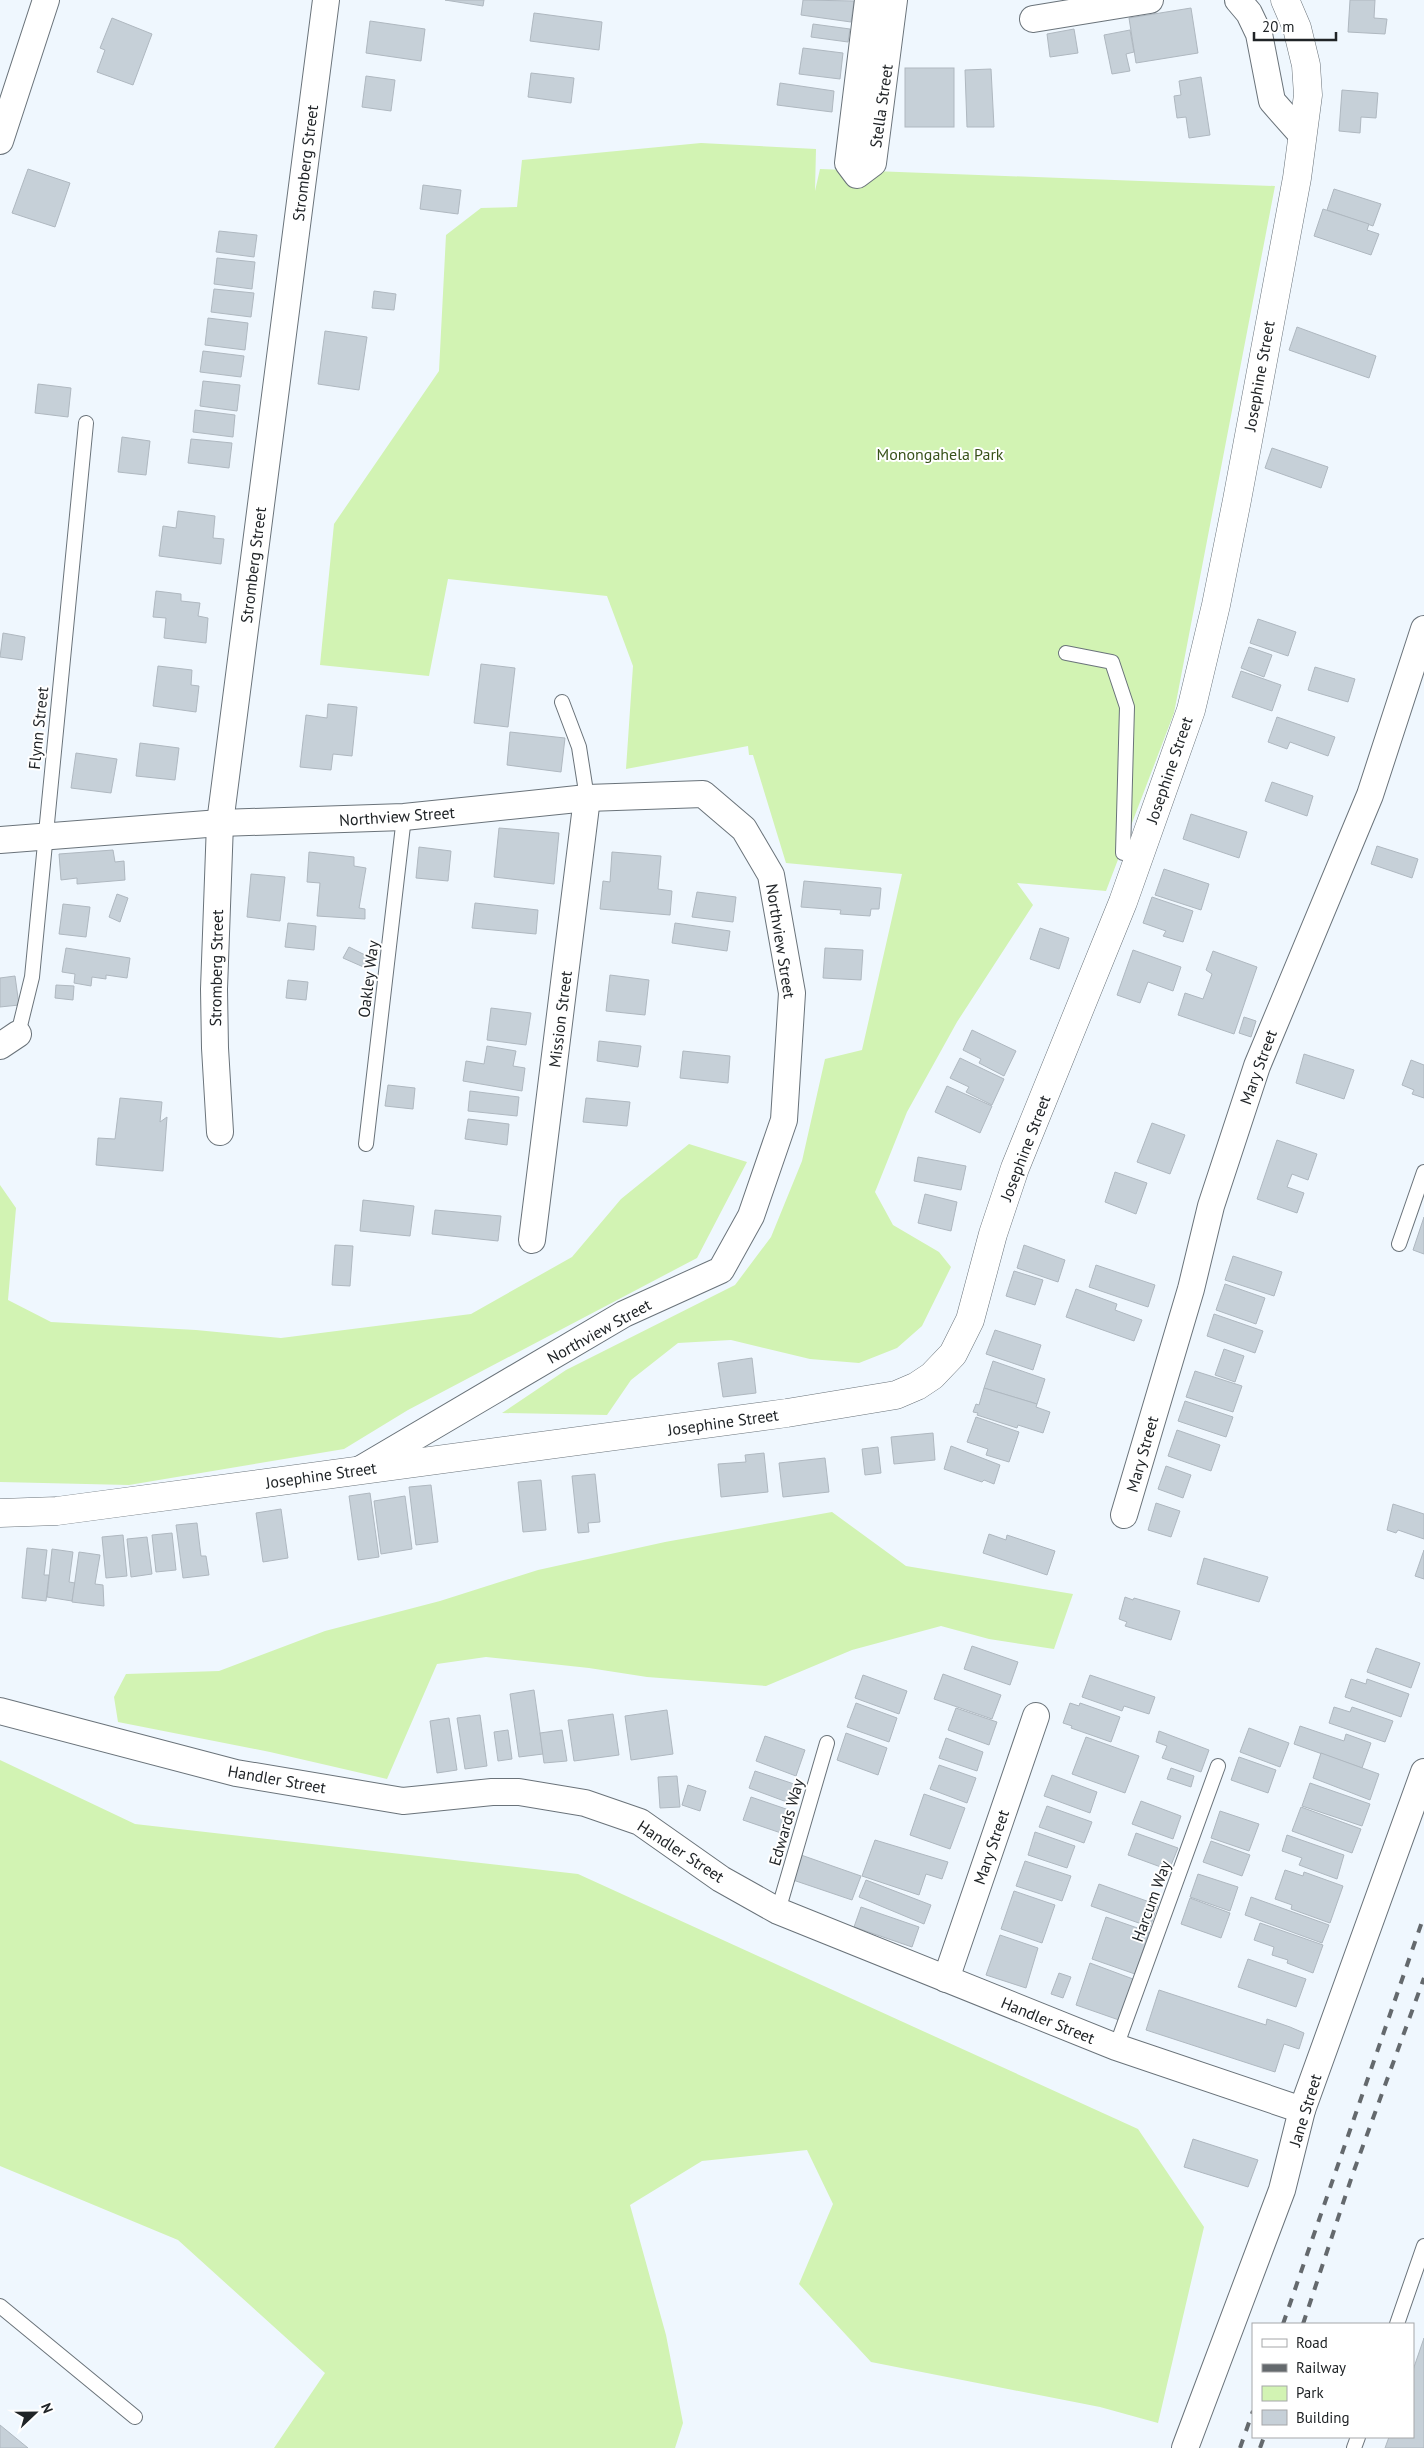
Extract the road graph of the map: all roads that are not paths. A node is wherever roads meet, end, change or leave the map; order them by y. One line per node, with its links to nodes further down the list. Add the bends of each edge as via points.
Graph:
1 (46, 0): 10 (street)
2 (326, 0): 18 (street, Stromberg Street)
3 (868, 0): 4 (street, Stella Street, via 848,163 857,175 873,163)
4 (894, 0)
5 (1150, 0): 8 (street)
6 (1238, 0): 11 (street, via 1249,12 1259,34 1272,101)
7 (1285, 0): 11 (street, Josephine Street, via 1297,28 1306,65 1308,95)
8 (1033, 19)
9 (0, 93): 10 (street)
10 (4, 132)
11 (1302, 135): 28 (street, Josephine Street, via 1297,178 1216,605 1191,710 1123,902 1015,1168 970,1320 953,1354 917,1386 874,1400)
12 (86, 424): 19 (lane, Flynn Street)
13 (1424, 630): 30 (street, Mary Street, via 1370,795 1257,1066 1211,1206 1191,1289)
14 (1066, 653): 21 (lane, via 1112,662 1128,707)
15 (562, 702): 16 (lane, via 579,747)
16 (587, 798): 17 (street, Northview Street); 26 (street, Mission Street); 28 (street, Northview Street, via 702,794 744,828 771,875 792,993 784,1120 751,1216 721,1270 624,1314)
17 (404, 817): 18 (street, Northview Street); 24 (lane, Oakley Way)
18 (220, 824): 19 (street, Northview Street); 23 (street, Stromberg Street, via 214,989)
19 (45, 836): 20 (street, Northview Street); 22 (lane, Flynn Street, via 32,977)
20 (0, 840)
21 (1123, 852)
22 (9, 1040)
23 (220, 1132)
24 (366, 1144)
25 (1424, 1172): 27 (lane)
26 (532, 1240)
27 (1399, 1244)
28 (359, 1470): 29 (street, Josephine Street, via 57,1511)
29 (0, 1513)
30 (1124, 1515)
31 (0, 1711): 36 (street, Handler Street, via 236,1773 403,1802 519,1792 585,1803 640,1822 722,1879)
32 (1036, 1716): 37 (street, Mary Street)
33 (827, 1743): 36 (lane, Edwards Way)
34 (1218, 1766): 38 (lane, Harcum Way)
35 (1424, 1772): 39 (street, Jane Street)
36 (778, 1911): 37 (street, Handler Street)
37 (946, 1979): 38 (street, Handler Street)
38 (1116, 2047): 39 (street, Handler Street)
39 (1302, 2110): 44 (street, Jane Street, via 1282,2190)
40 (1424, 2246): 42 (lane)
41 (0, 2306): 43 (lane)
42 (1397, 2323)
43 (135, 2416)
44 (1185, 2448)

